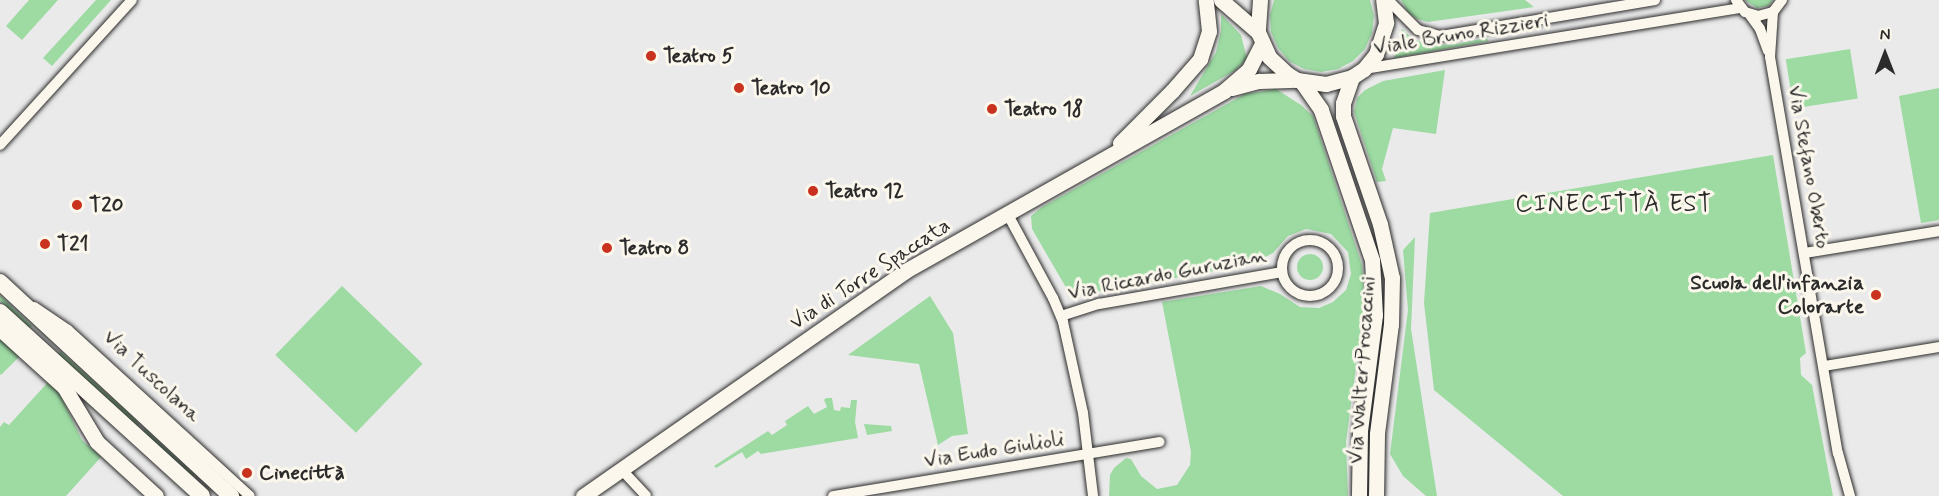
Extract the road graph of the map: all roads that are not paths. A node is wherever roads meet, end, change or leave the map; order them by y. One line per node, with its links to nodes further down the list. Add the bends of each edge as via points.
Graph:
1 (132, 0): 16 (street)
2 (1206, 0): 17 (street, via 1209,31 1197,63)
3 (1221, 0): 11 (street, Via Walter Procaccini)
4 (1260, 0): 11 (street)
5 (1383, 0): 13 (street, Via Walter Procaccini, via 1385,34 1376,54)
6 (1388, 0): 7 (street, Viale Bruno Rizzieri, via 1418,30 1440,36)
7 (1655, 0)
8 (1783, 1): 10 (street)
9 (1743, 8): 10 (street, Viale Bruno Rizzieri, via 1762,16); 12 (street, Via Stefano Oberto, via 1760,29); 13 (street, Viale Bruno Rizzieri)
10 (1773, 12): 12 (street, Via Stefano Oberto)
11 (1260, 38): 14 (street, Via Walter Procaccini, via 1276,66); 15 (street, Via di Torre Spaccata, via 1249,69)
12 (1770, 57): 20 (street, Via Stefano Oberto)
13 (1358, 73): 14 (street, Via di Torre Spaccata, via 1326,84); 41 (street, Via Walter Procaccini, via 1343,103 1343,116 1380,224 1392,278 1391,324 1377,434)
14 (1299, 80): 15 (street, Via di Torre Spaccata, via 1259,81); 40 (street, Via Walter Procaccini, via 1322,110 1372,260 1375,315 1360,430)
15 (1224, 91): 17 (street, Via di Torre Spaccata)
16 (0, 145)
17 (1103, 160): 18 (street, Via di Torre Spaccata)
18 (1007, 213): 25 (street); 31 (street, Via di Torre Spaccata, via 898,276)
19 (1939, 231): 20 (street)
20 (1805, 253): 28 (street, Via Stefano Oberto)
21 (1282, 272): 21 (street, Via Riccardo Guruzian, via 1290,288 1307,296 1317,295 1332,285 1338,268 1332,250 1317,240 1308,240 1285,254); 25 (street, Via Riccardo Guruzian, via 1099,304)
22 (0, 282): 23 (main road, Via Tuscolana)
23 (17, 299): 35 (main road, Via Tuscolana); 36 (street, Via Tuscolana, via 46,313 68,330)
24 (0, 312): 34 (main road)
25 (1061, 316): 30 (street)
26 (0, 329): 33 (street, via 64,387 97,442)
27 (1939, 347): 28 (street)
28 (1824, 366): 42 (street, Via Stefano Oberto, via 1838,453)
29 (1160, 442): 30 (street, Via Eudo Giulioli)
30 (1089, 454): 38 (street, Via Eudo Giulioli); 39 (street)
31 (622, 470): 32 (street, Via di Torre Spaccata); 37 (street)
32 (590, 494)
33 (156, 496)
34 (201, 496)
35 (231, 496)
36 (250, 496)
37 (646, 496)
38 (833, 496)
39 (1093, 496)
40 (1359, 496)
41 (1376, 496)
42 (1850, 496)

